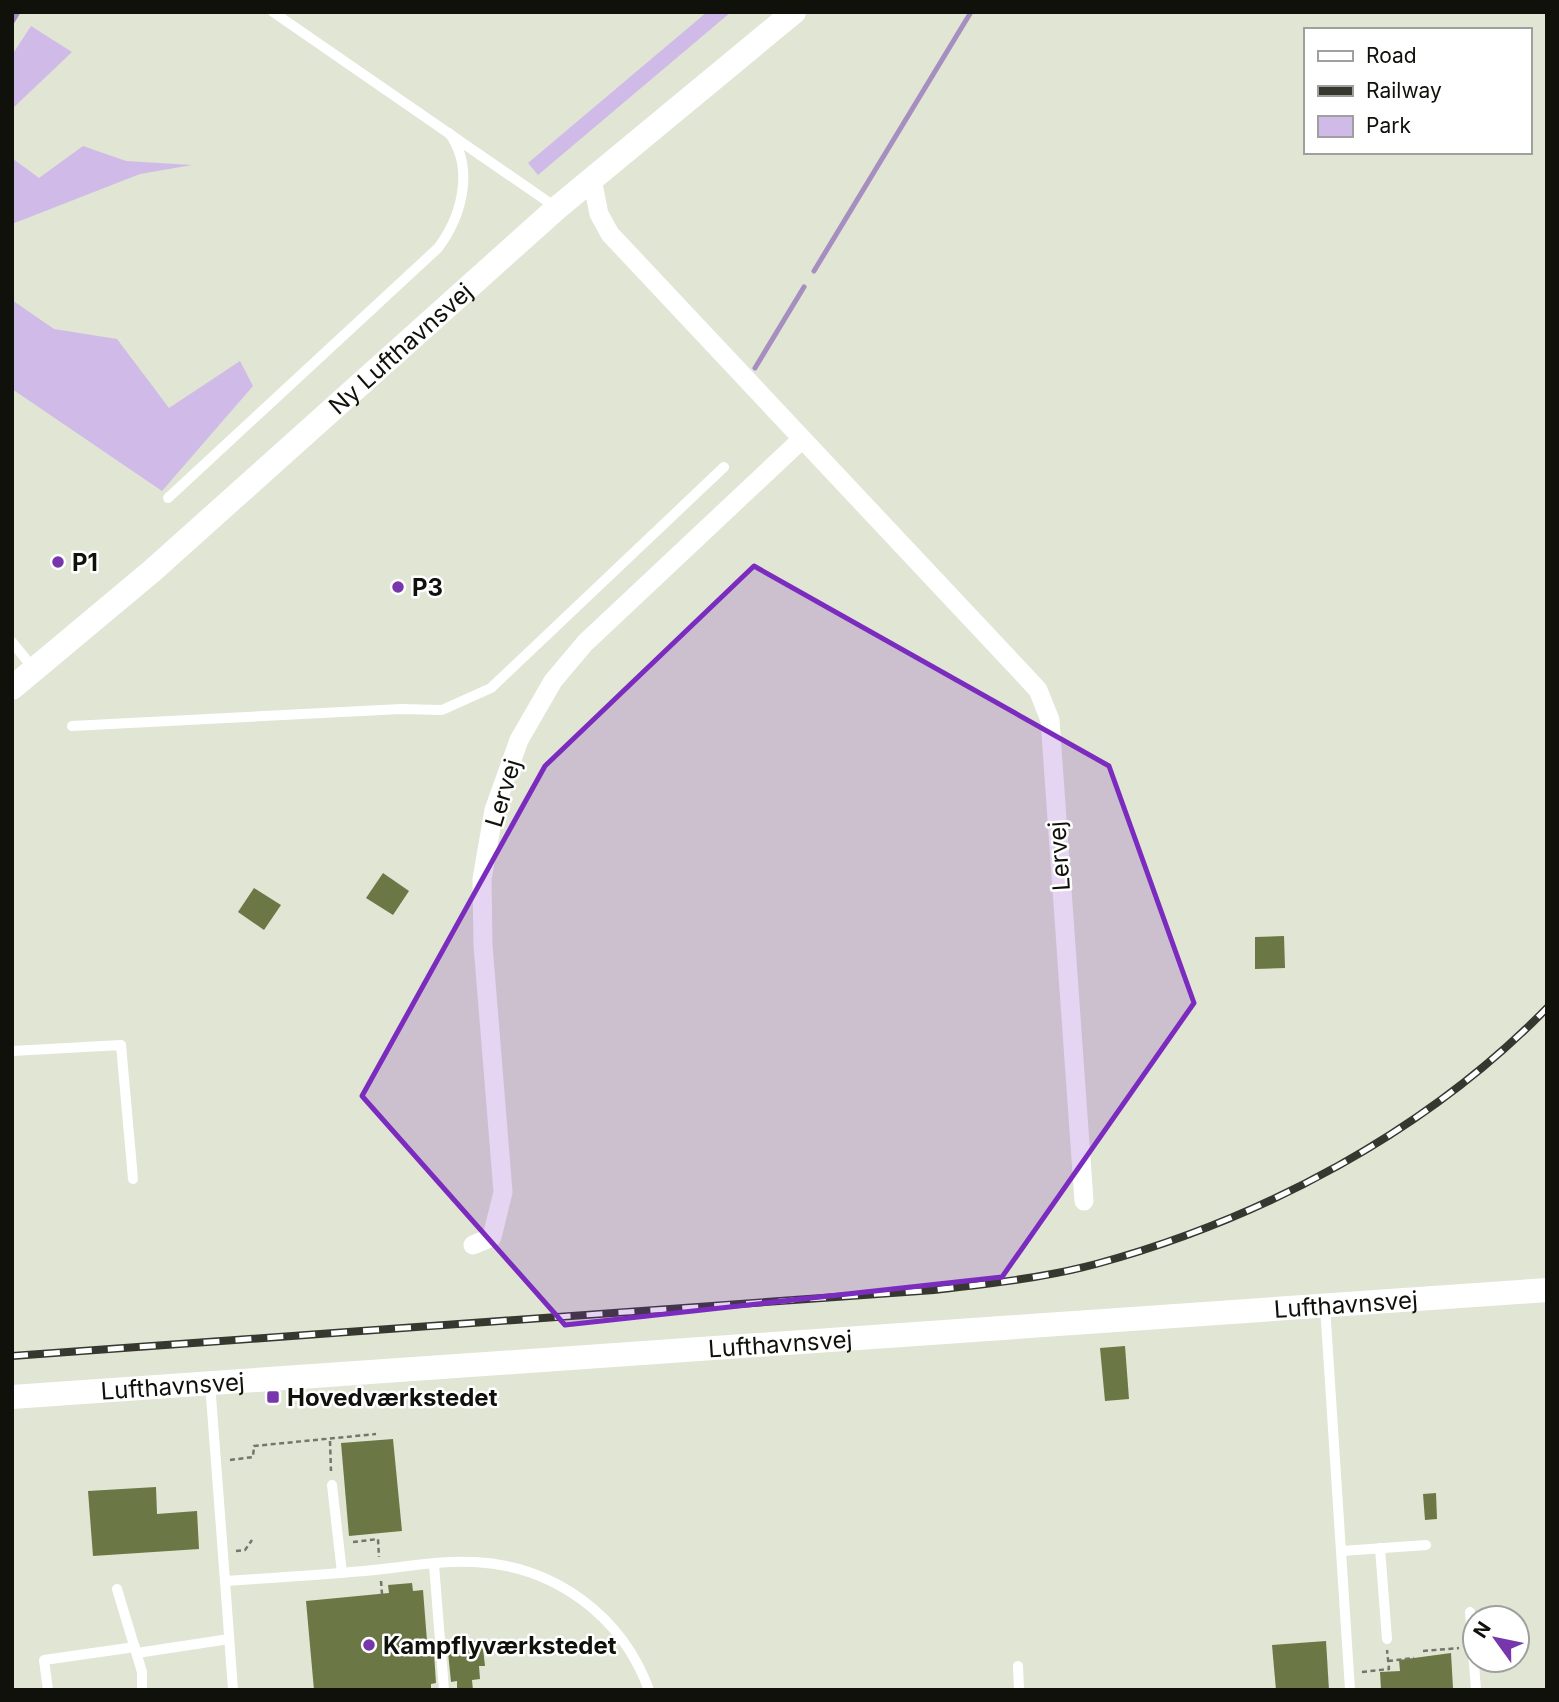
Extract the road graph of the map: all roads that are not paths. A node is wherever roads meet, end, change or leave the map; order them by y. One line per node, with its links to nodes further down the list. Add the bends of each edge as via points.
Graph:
1 (273, 12): 3 (lane)
2 (794, 12): 4 (street, Ny Lufthavnsvej)
3 (449, 133): 5 (lane); 8 (lane, via 459,152 461,206 454,228 438,248)
4 (592, 179): 5 (street, Ny Lufthavnsvej); 6 (street, Lervej, via 599,214 610,234)
5 (557, 208): 10 (street, Ny Lufthavnsvej, via 152,571)
6 (802, 439): 15 (street, Lervej, via 1043,700 1050,720); 16 (street, Lervej, via 586,643 554,681 519,740 494,810 482,879 503,1192 492,1237)
7 (724, 467): 12 (lane, via 491,688 442,710)
8 (168, 498)
9 (12, 642): 10 (lane)
10 (34, 670): 11 (street, Ny Lufthavnsvej)
11 (12, 688)
12 (72, 726)
13 (12, 1051): 14 (lane, via 121,1045)
14 (133, 1180)
15 (1084, 1201)
16 (472, 1245)
17 (1547, 1290): 18 (street, Lufthavnsvej)
18 (1325, 1306): 19 (street, Lufthavnsvej); 24 (lane)
19 (210, 1383): 20 (street, Lufthavnsvej); 27 (lane)
20 (12, 1397)
21 (332, 1485): 26 (lane)
22 (1426, 1545): 23 (lane)
23 (1380, 1548): 24 (lane); 30 (lane)
24 (1342, 1551): 39 (lane)
25 (433, 1565): 26 (lane); 36 (lane); 37 (lane, via 499,1564 561,1587 620,1633)
26 (342, 1573): 27 (lane)
27 (225, 1581): 29 (lane)
28 (117, 1589): 31 (lane)
29 (229, 1639): 31 (lane); 35 (lane)
30 (1387, 1639)
31 (136, 1650): 33 (lane, via 44,1660); 34 (lane)
32 (1018, 1666): 38 (lane)
33 (48, 1690)
34 (142, 1690)
35 (233, 1690)
36 (444, 1690)
37 (649, 1690)
38 (1019, 1690)
39 (1350, 1690)

